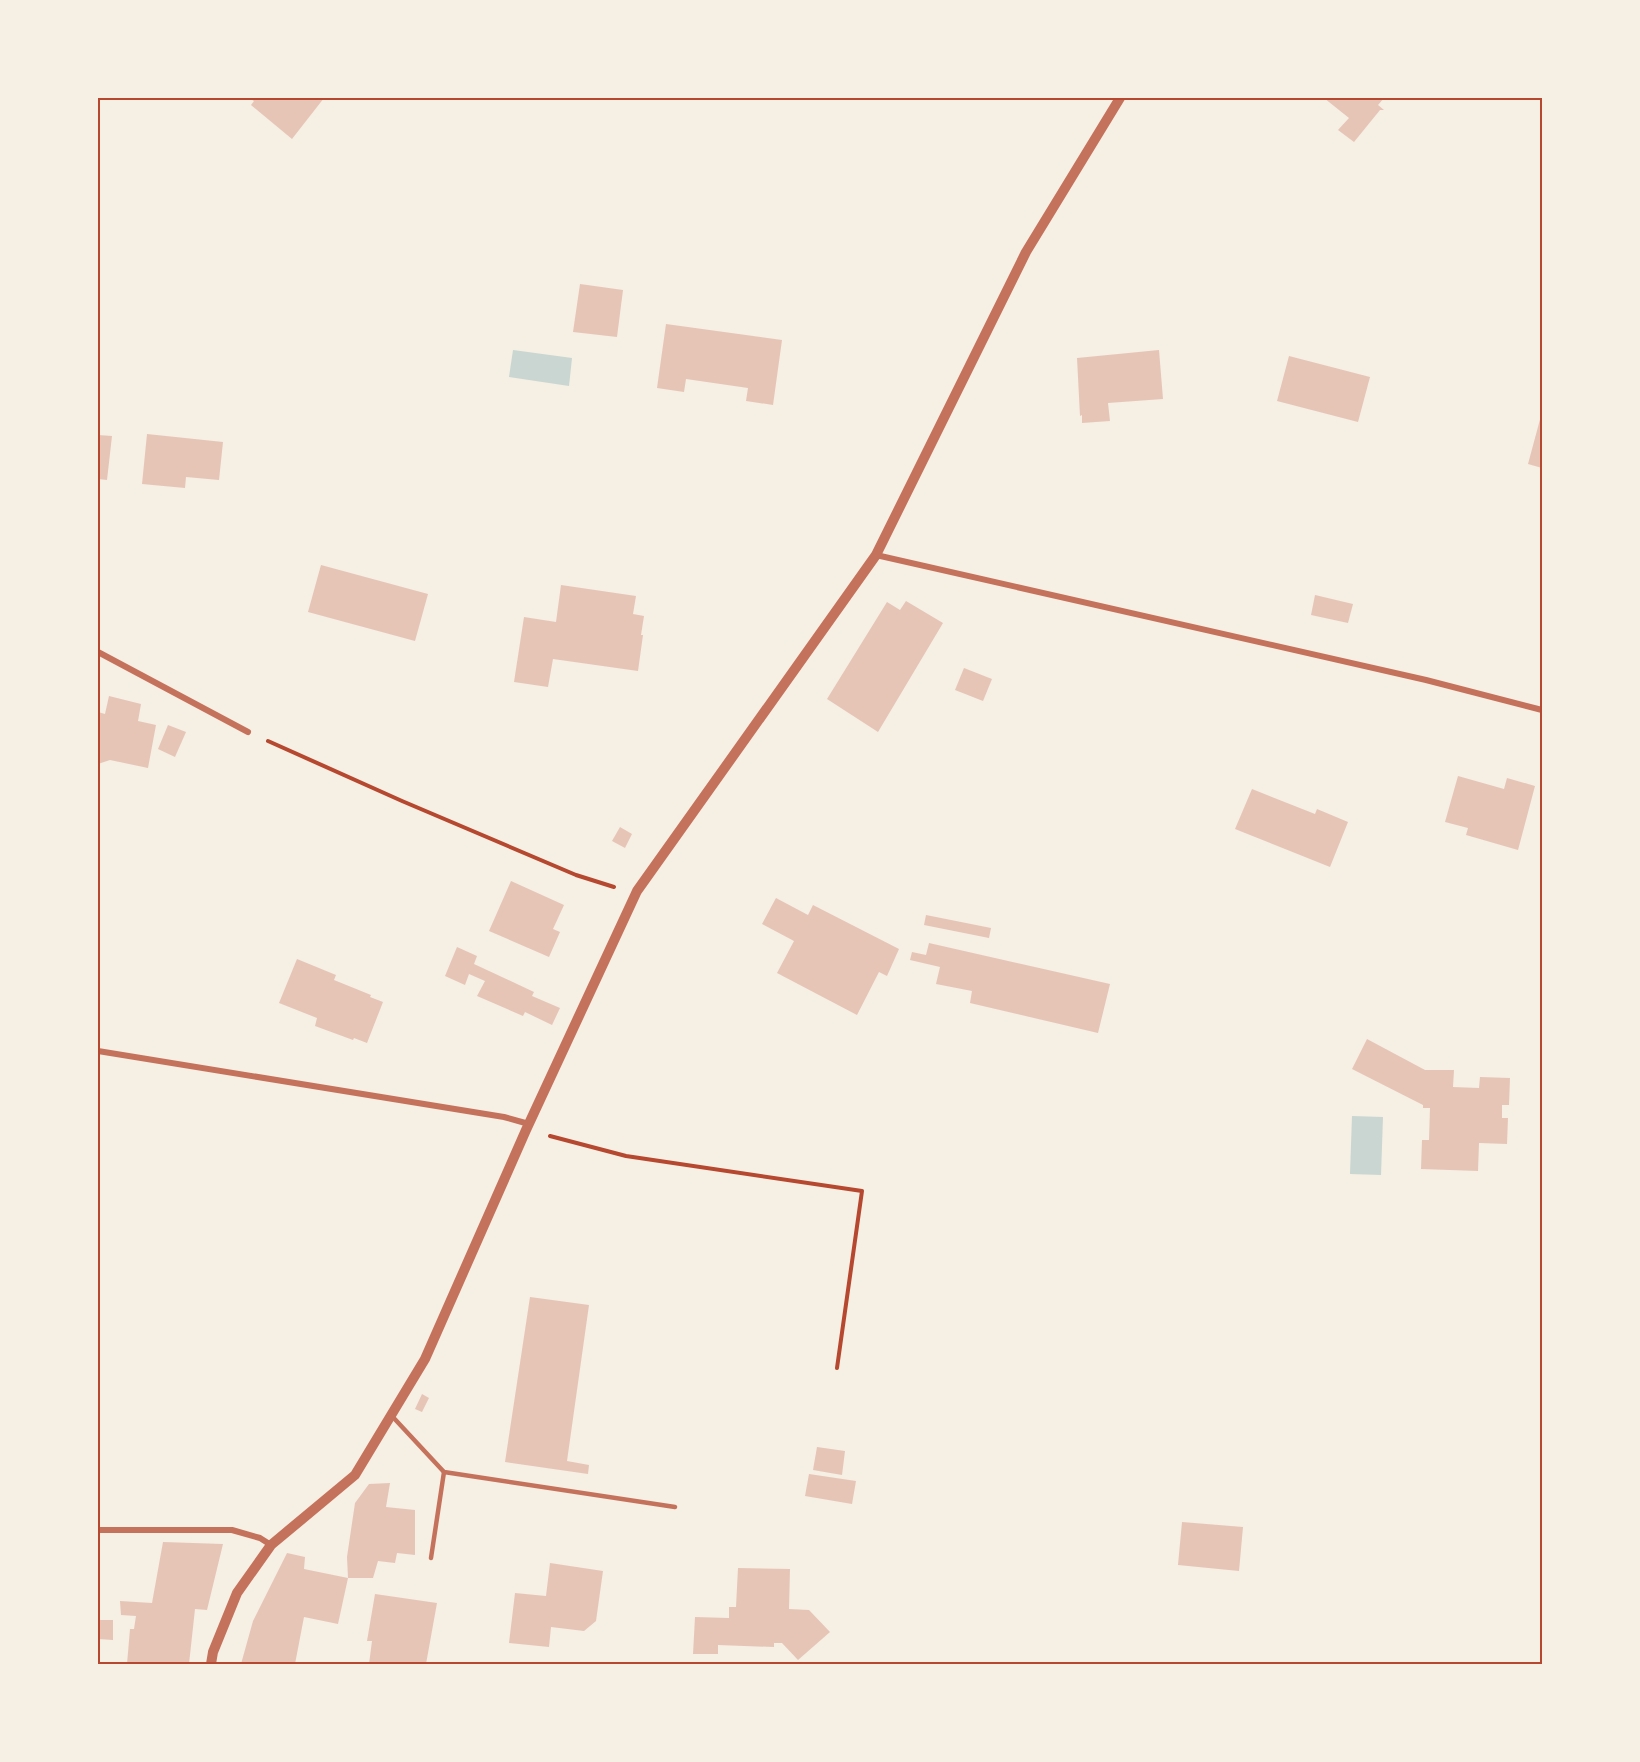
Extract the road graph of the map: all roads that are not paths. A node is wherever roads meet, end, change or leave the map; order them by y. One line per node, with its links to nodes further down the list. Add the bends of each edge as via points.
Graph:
1 (1120, 98): 2 (street, via 1026,252)
2 (876, 555): 4 (street); 7 (street, via 637,891)
3 (98, 652): 5 (street)
4 (1542, 710)
5 (248, 732)
6 (98, 1051): 7 (street, via 504,1117)
7 (527, 1127): 8 (street, via 425,1359)
8 (391, 1415): 9 (lane); 12 (street, via 355,1475)
9 (444, 1472): 10 (lane); 13 (lane)
10 (675, 1507)
11 (98, 1530): 12 (street, via 232,1530)
12 (271, 1545): 14 (street, via 237,1593)
13 (431, 1558)
14 (211, 1665)

